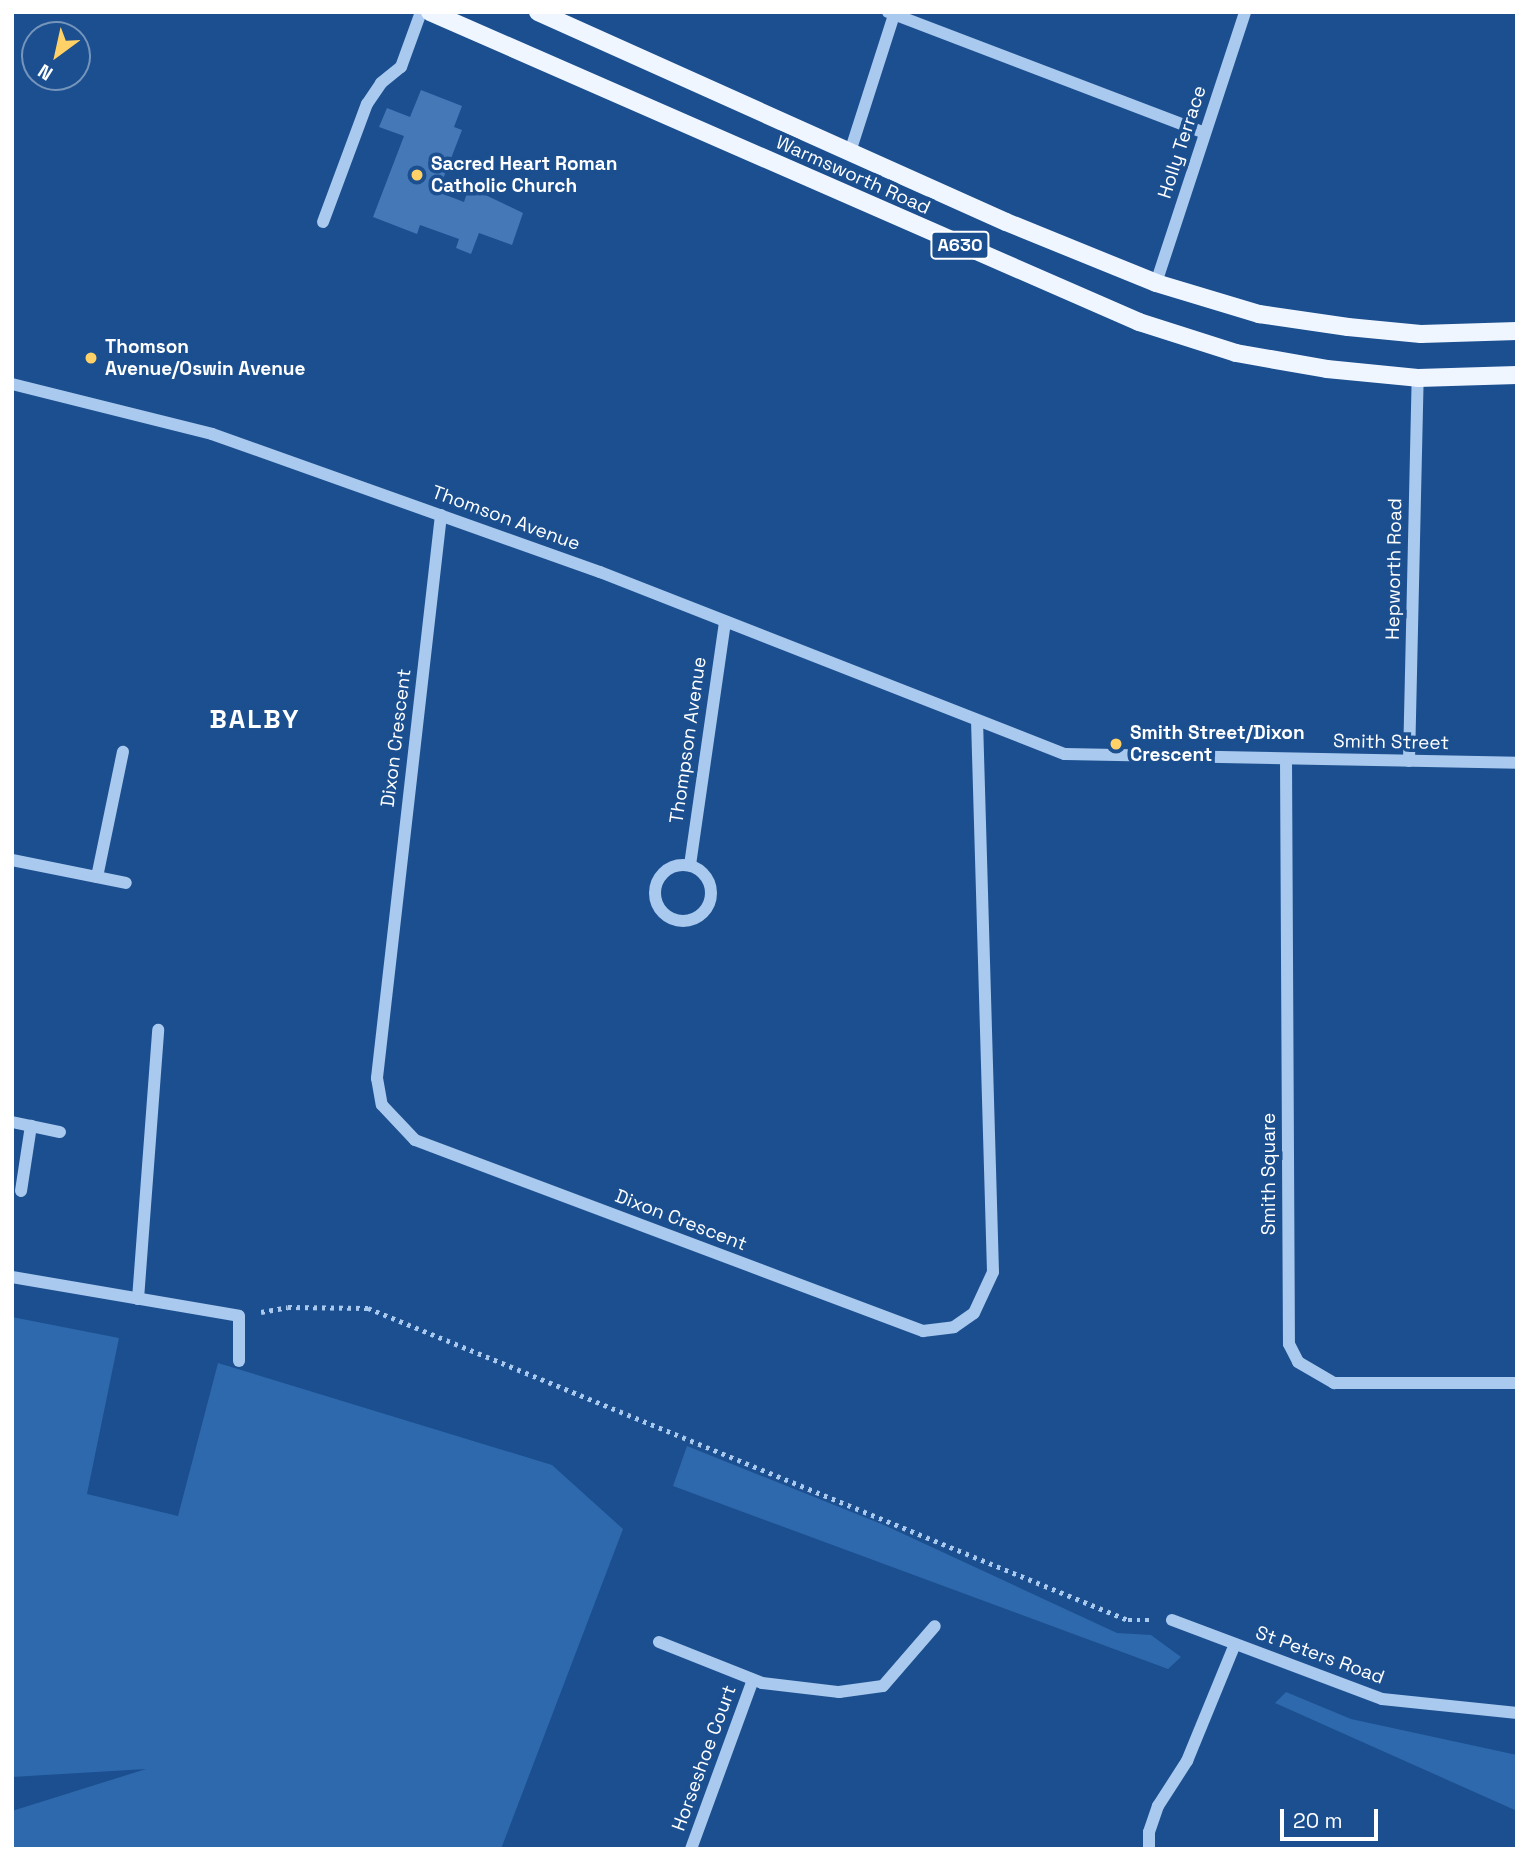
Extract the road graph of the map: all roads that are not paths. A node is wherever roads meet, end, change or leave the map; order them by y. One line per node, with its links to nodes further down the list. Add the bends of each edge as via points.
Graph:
1 (421, 12): 8 (street, via 401,68 381,83 367,103)
2 (430, 12): 12 (main road, Warmsworth Road / A630, via 1139,322 1236,353)
3 (1245, 12): 6 (street, Holly Terrace)
4 (892, 13): 6 (street); 7 (street)
5 (550, 15): 7 (main road, Warmsworth Road / A630)
6 (1205, 134): 9 (street, Holly Terrace)
7 (850, 152): 9 (main road, Warmsworth Road / A630)
8 (323, 222)
9 (1156, 284): 10 (main road, Warmsworth Road / A630, via 1259,314 1348,327 1421,334)
10 (1517, 331)
11 (1517, 375): 12 (main road, Warmsworth Road / A630)
12 (1418, 378): 19 (street, Hepworth Road)
13 (12, 384): 14 (street, Thomson Avenue, via 212,434)
14 (441, 515): 15 (street, Thomson Avenue); 16 (street, Dixon Crescent, via 377,1078 382,1105 415,1140 923,1331 954,1327 974,1313 993,1272)
15 (725, 621): 16 (street, Thomson Avenue); 22 (street, Thompson Avenue)
16 (977, 720): 18 (street, Smith Street, via 1065,754)
17 (123, 752): 23 (street)
18 (1286, 759): 19 (street, Smith Street); 33 (street, Smith Square, via 1289,1344 1298,1362 1334,1384)
19 (1409, 761): 20 (street, Smith Street)
20 (1517, 763)
21 (12, 860): 23 (street)
22 (690, 866): 22 (street, via 705,876 711,894 697,917 679,920 663,912 655,887 672,867)
23 (97, 877): 24 (street)
24 (126, 883)
25 (158, 1030): 31 (street)
26 (12, 1122): 27 (street)
27 (31, 1126): 28 (street); 29 (street)
28 (60, 1132)
29 (21, 1191)
30 (12, 1277): 31 (street)
31 (138, 1299): 32 (street, via 239,1316)
32 (239, 1361)
33 (1517, 1383)
34 (1172, 1620): 37 (street, St Peters Road)
35 (935, 1626): 38 (street, Horseshoe Court, via 883,1686 839,1692 785,1689)
36 (659, 1642): 38 (street, Horseshoe Court)
37 (1235, 1644): 39 (street, St Peters Road, via 1382,1699); 41 (street, St Peters Road, via 1187,1761 1158,1806)
38 (753, 1680): 40 (street, Horseshoe Court)
39 (1517, 1713)
40 (691, 1849)
41 (1149, 1849)

